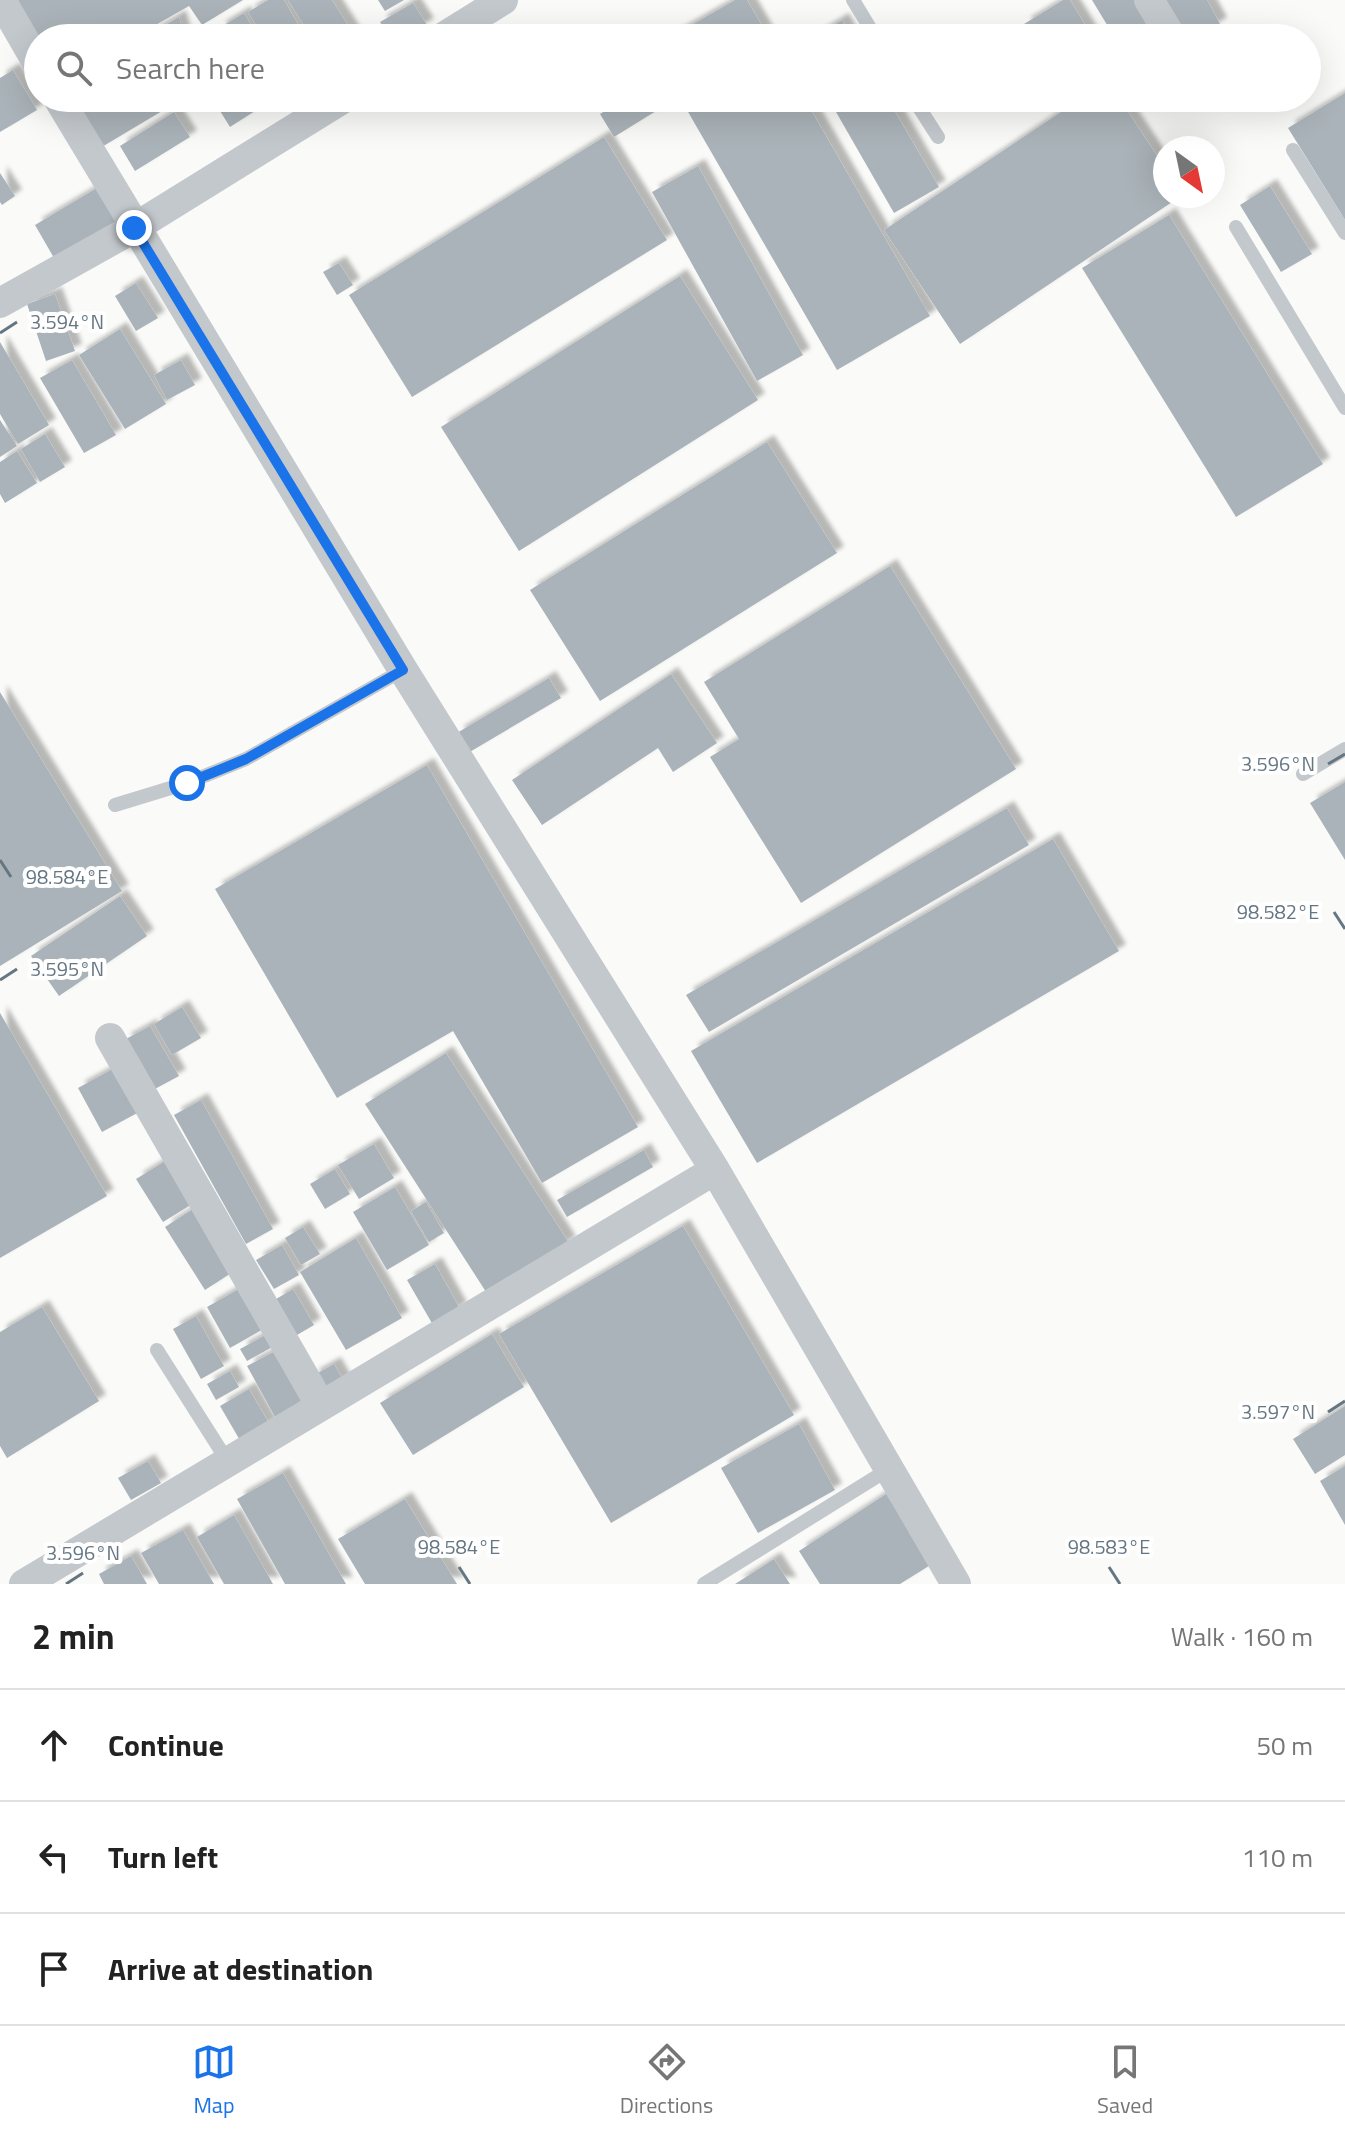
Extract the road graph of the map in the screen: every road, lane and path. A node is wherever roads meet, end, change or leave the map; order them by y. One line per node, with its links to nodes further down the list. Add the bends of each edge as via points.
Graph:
1 (1, 0): 8 (street)
2 (503, 0): 5 (street)
3 (853, 0): 6 (lane)
4 (1149, 0): 7 (street)
5 (464, 24)
6 (868, 24)
7 (1164, 24)
8 (24, 40)
9 (66, 112): 15 (street)
10 (321, 112): 15 (street)
11 (922, 112): 12 (lane)
12 (938, 137)
13 (1293, 150): 16 (lane)
14 (1236, 227): 18 (lane)
15 (134, 228): 17 (street); 19 (street)
16 (1345, 233)
17 (0, 303)
18 (1345, 408)
19 (403, 670): 22 (lane, via 246,759); 24 (street)
20 (1345, 749): 21 (lane)
21 (1303, 774)
22 (115, 805)
23 (110, 1038): 26 (street)
24 (715, 1170): 26 (street); 28 (street)
25 (157, 1350): 27 (lane)
26 (321, 1406): 27 (street)
27 (228, 1462): 29 (street)
28 (889, 1469): 30 (lane); 31 (street)
29 (24, 1584)
30 (704, 1584)
31 (956, 1584)

